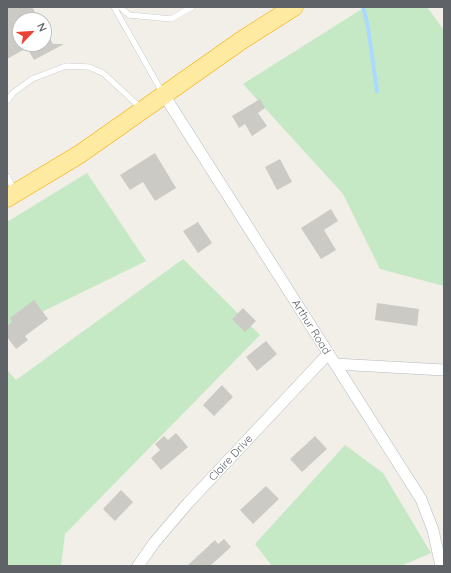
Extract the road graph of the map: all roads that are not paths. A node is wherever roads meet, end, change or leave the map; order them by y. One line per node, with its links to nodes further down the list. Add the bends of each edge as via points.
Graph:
1 (114, 7): 5 (lane)
2 (120, 7): 3 (lane, via 129,15 170,20)
3 (192, 7)
4 (294, 7): 5 (highway)
5 (164, 95): 7 (highway); 10 (street, Arthur Road)
6 (7, 101): 7 (lane, via 13,93 32,79 66,66 89,67 103,73)
7 (143, 110): 9 (highway, via 80,154)
8 (7, 176): 9 (lane)
9 (11, 196)
10 (328, 354): 11 (street, Arthur Road); 13 (street, Claire Drive, via 188,503)
11 (335, 364): 12 (street); 14 (street, Arthur Road, via 421,499 433,530)
12 (444, 370)
13 (138, 566)
14 (441, 566)

